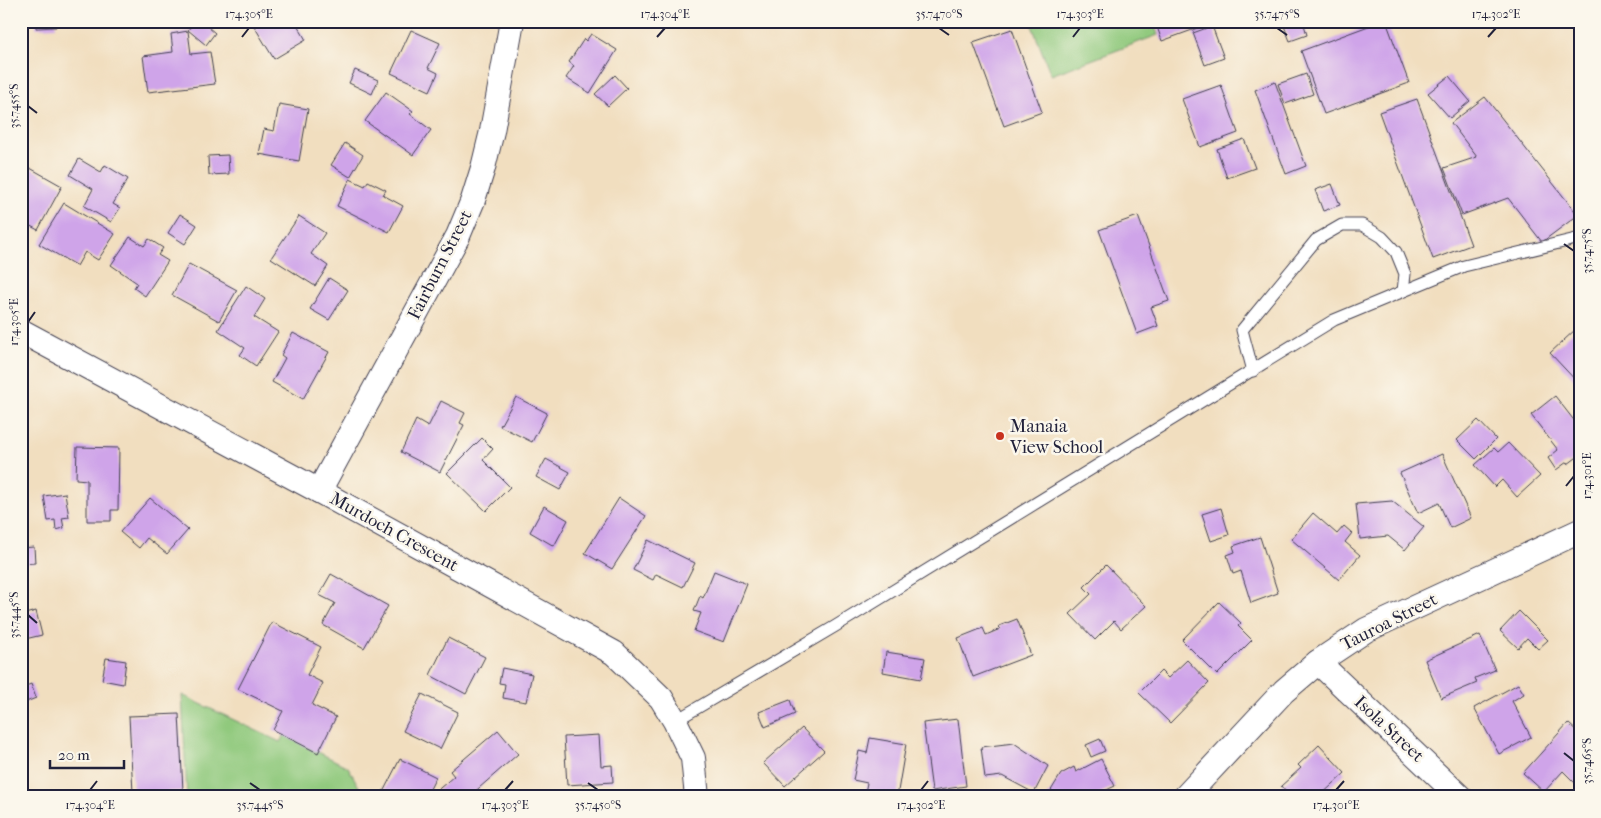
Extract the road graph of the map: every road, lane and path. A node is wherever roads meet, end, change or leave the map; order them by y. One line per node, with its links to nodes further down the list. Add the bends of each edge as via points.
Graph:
1 (512, 21): 6 (street, Fairburn Street, via 492,131 473,200 458,236)
2 (1580, 238): 3 (lane, via 1464,266)
3 (1403, 291): 5 (lane, via 1334,320); 5 (lane, via 1405,274 1396,252 1382,237 1362,225 1342,225 1316,240 1242,330)
4 (21, 331): 6 (street, Murdoch Crescent)
5 (1253, 370): 9 (lane)
6 (319, 491): 9 (street, Murdoch Crescent, via 614,654 661,698)
7 (1580, 531): 8 (street, Tauroa Street, via 1366,630)
8 (1318, 662): 11 (street, Tauroa Street, via 1284,691); 12 (street, Isola Street)
9 (675, 721): 10 (street, Murdoch Crescent, via 693,758)
10 (697, 797)
11 (1184, 797)
12 (1460, 797)

